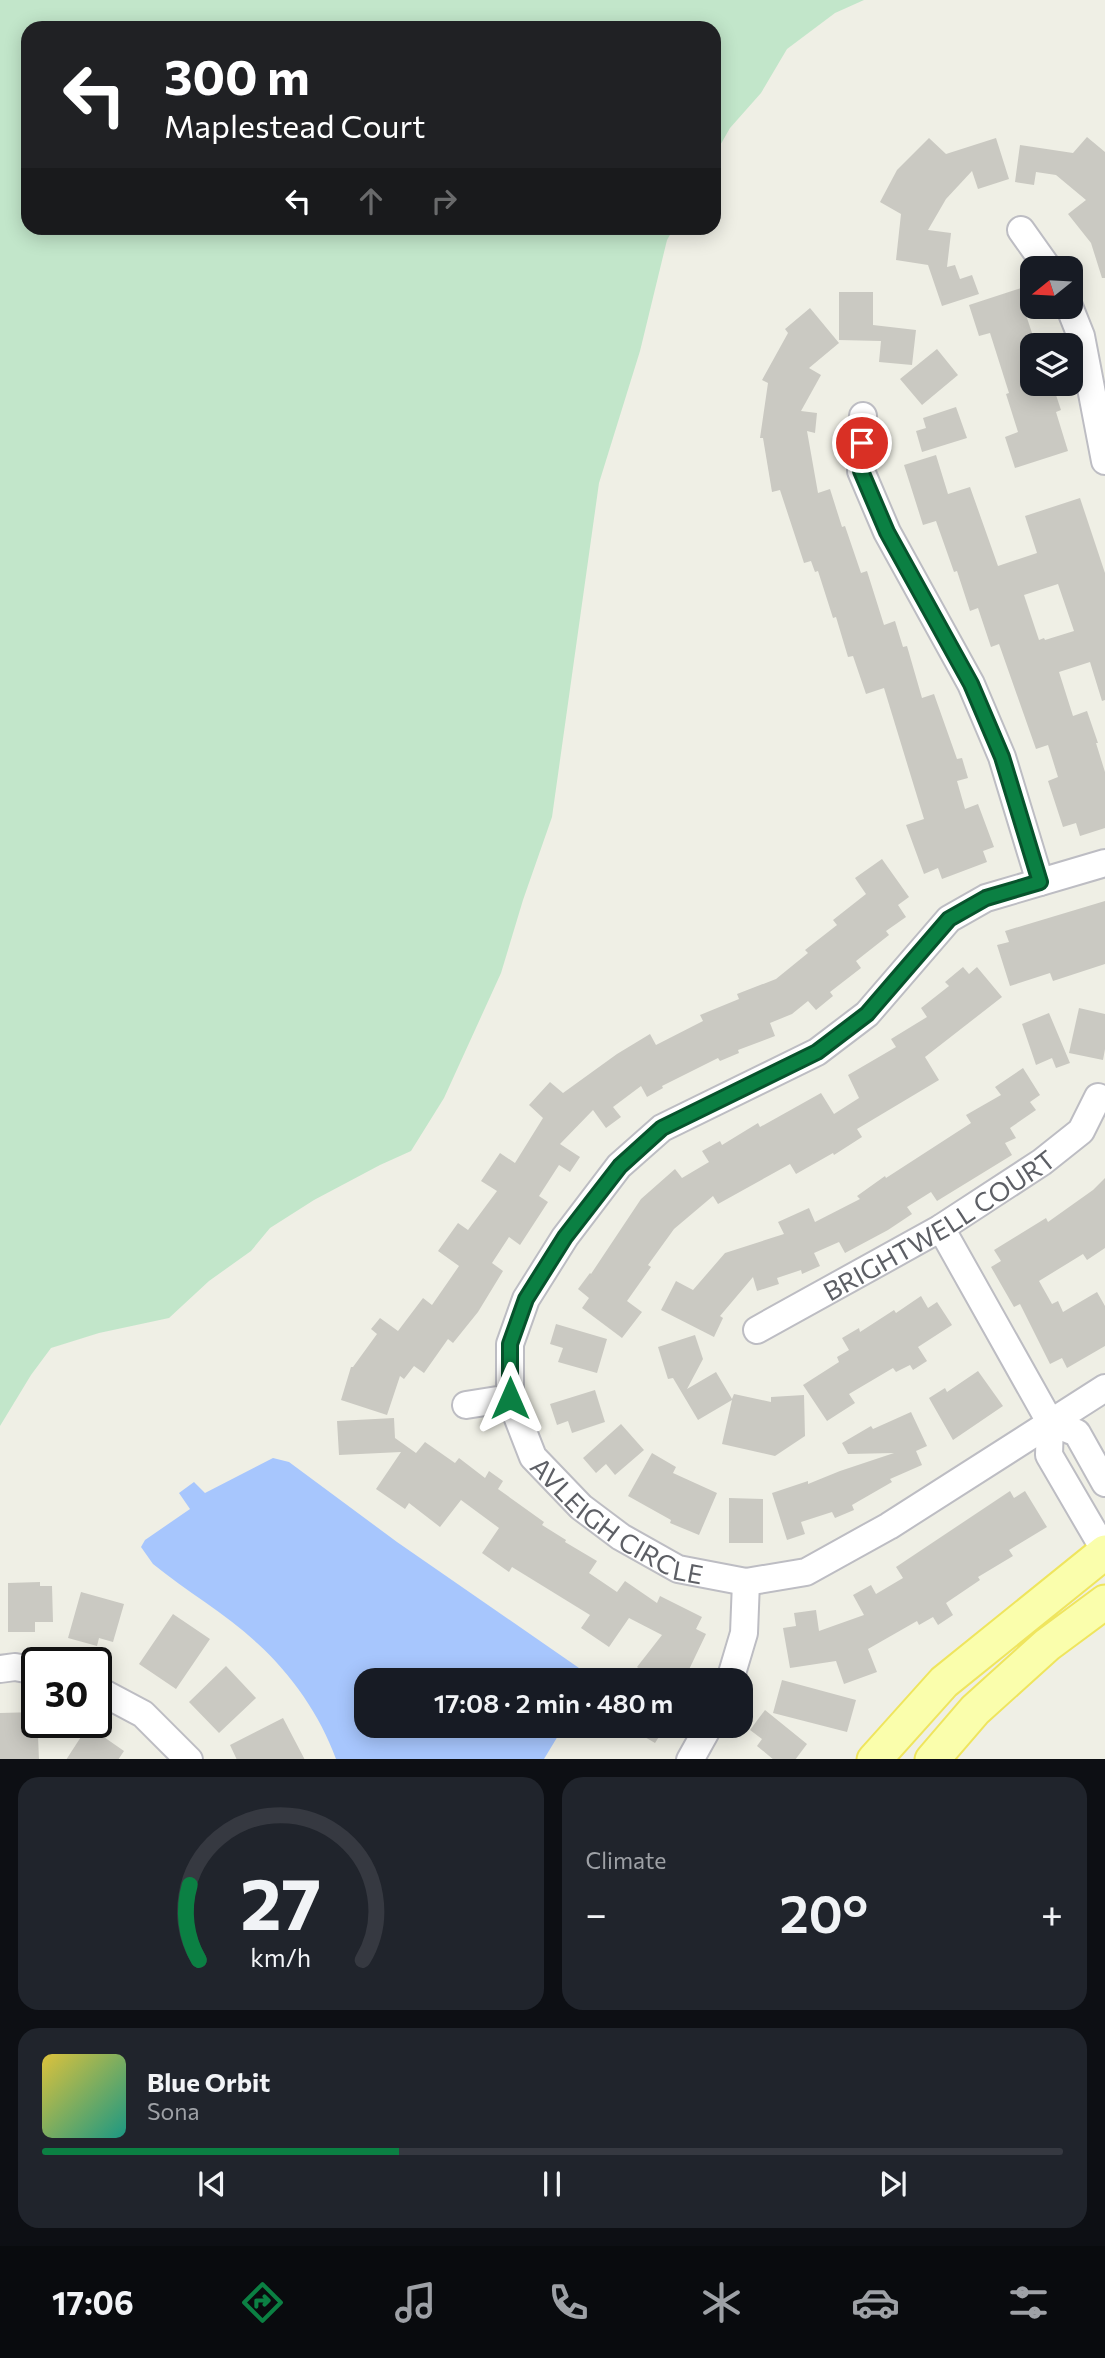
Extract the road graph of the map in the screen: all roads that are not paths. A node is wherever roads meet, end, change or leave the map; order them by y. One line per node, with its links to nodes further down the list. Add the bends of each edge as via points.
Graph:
1 (1021, 230): 2 (street)
2 (1039, 256)
3 (1074, 319): 5 (street)
4 (863, 415): 7 (street, via 861,471 887,532 971,684 1002,757)
5 (1105, 461)
6 (1105, 863): 7 (street, AVLEIGH CIRCLE)
7 (1040, 882): 12 (street, AVLEIGH CIRCLE, via 986,898 949,919 867,1014 817,1052 662,1128 620,1166 565,1237 526,1299 510,1344)
8 (1098, 1097): 9 (street, BRIGHTWELL COURT, via 1081,1131)
9 (941, 1228): 10 (street, BRIGHTWELL COURT); 14 (street)
10 (757, 1330)
11 (1105, 1388): 14 (street, AVLEIGH CIRCLE)
12 (510, 1398): 13 (street); 17 (street, AVLEIGH CIRCLE, via 533,1457 581,1507 621,1537 678,1569)
13 (466, 1405)
14 (1050, 1422): 15 (street, via 1077,1433); 16 (street, via 1049,1455); 17 (street, AVLEIGH CIRCLE, via 889,1526 806,1572)
15 (1105, 1483)
16 (1105, 1551): 26 (main road, via 944,1682)
17 (746, 1582): 20 (street, via 744,1633)
18 (1105, 1602): 27 (main road, via 1047,1645 985,1701)
19 (21, 1668): 21 (street)
20 (734, 1668)
21 (0, 1669)
22 (112, 1698): 24 (street, via 143,1714)
23 (702, 1738): 25 (street)
24 (189, 1759)
25 (690, 1759)
26 (874, 1759)
27 (932, 1759)

